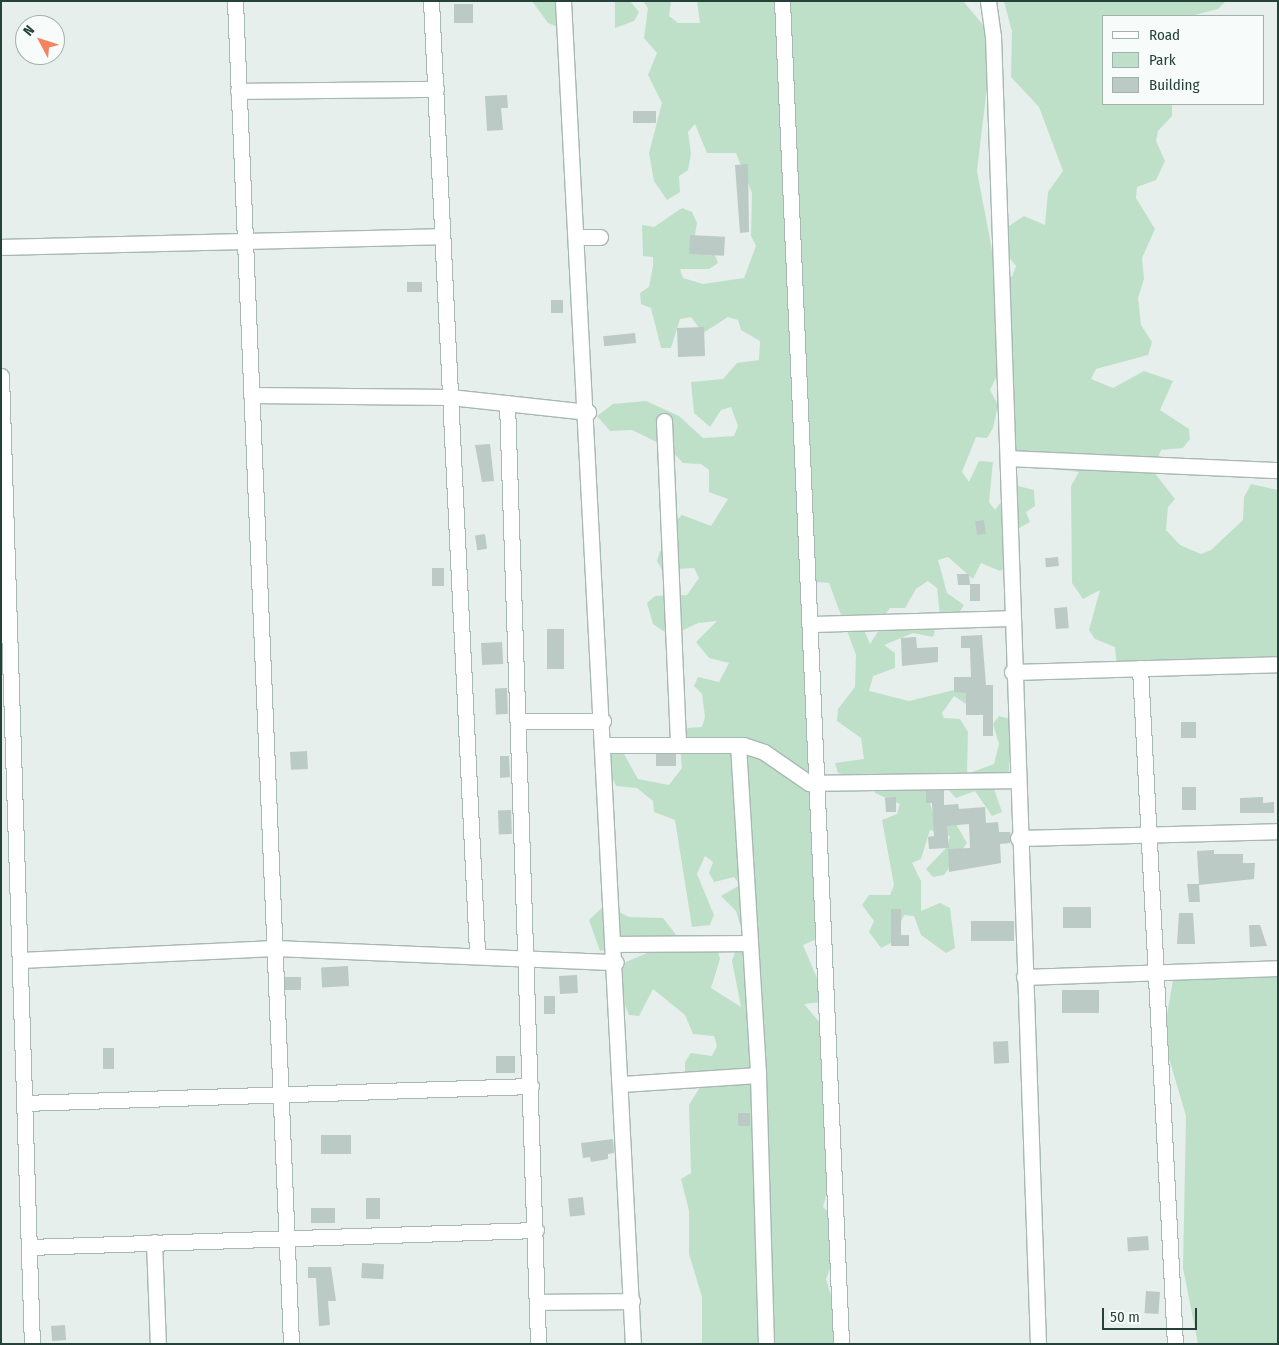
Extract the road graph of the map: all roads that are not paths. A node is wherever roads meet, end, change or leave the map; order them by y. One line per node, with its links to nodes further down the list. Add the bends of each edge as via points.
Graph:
1 (235, 1): 7 (street)
2 (431, 1): 6 (street)
3 (563, 1): 9 (street)
4 (782, 1): 22 (street)
5 (988, 1): 19 (street)
6 (436, 89): 7 (street); 8 (street)
7 (238, 92): 11 (street)
8 (442, 236): 11 (street); 15 (street)
9 (578, 237): 10 (street); 17 (street)
10 (600, 237)
11 (244, 241): 12 (street); 14 (street)
12 (1, 247)
13 (1, 376): 41 (street)
14 (251, 395): 15 (street); 38 (street)
15 (450, 397): 16 (street); 39 (street)
16 (507, 403): 17 (street); 26 (street)
17 (588, 412): 27 (street)
18 (664, 421): 29 (street)
19 (1008, 458): 20 (street); 21 (street)
20 (1278, 470)
21 (1011, 618): 22 (street); 25 (street)
22 (812, 624): 32 (street)
23 (1278, 664): 24 (street)
24 (1140, 668): 25 (street); 34 (street)
25 (1012, 672): 31 (street)
26 (518, 721): 27 (street); 40 (street)
27 (603, 721): 28 (street)
28 (604, 745): 29 (street); 37 (street)
29 (678, 745): 30 (street)
30 (738, 745): 32 (street, via 764,752 796,777); 36 (street)
31 (1016, 780): 32 (street); 35 (street)
32 (820, 783): 63 (street)
33 (1278, 831): 34 (street)
34 (1148, 834): 35 (street); 44 (street)
35 (1018, 838): 45 (street)
36 (750, 943): 37 (street); 46 (street)
37 (615, 944): 42 (street)
38 (275, 948): 39 (street); 41 (street); 49 (street)
39 (477, 953): 40 (street)
40 (526, 956): 42 (street); 48 (street)
41 (20, 960): 50 (street)
42 (616, 962): 47 (street)
43 (1278, 968): 44 (street)
44 (1155, 972): 45 (street); 65 (street)
45 (1024, 977): 64 (street)
46 (758, 1076): 47 (street); 62 (street)
47 (622, 1084): 55 (street)
48 (531, 1086): 49 (street); 51 (street)
49 (281, 1095): 50 (street); 52 (street)
50 (24, 1103): 54 (street)
51 (536, 1230): 52 (street); 56 (street)
52 (286, 1237): 53 (street); 59 (street)
53 (154, 1242): 54 (street); 58 (street)
54 (29, 1247): 57 (street)
55 (632, 1301): 56 (street); 61 (street)
56 (537, 1302): 60 (street)
57 (32, 1344)
58 (158, 1344)
59 (291, 1344)
60 (538, 1344)
61 (633, 1344)
62 (766, 1344)
63 (841, 1344)
64 (1038, 1344)
65 (1175, 1344)

